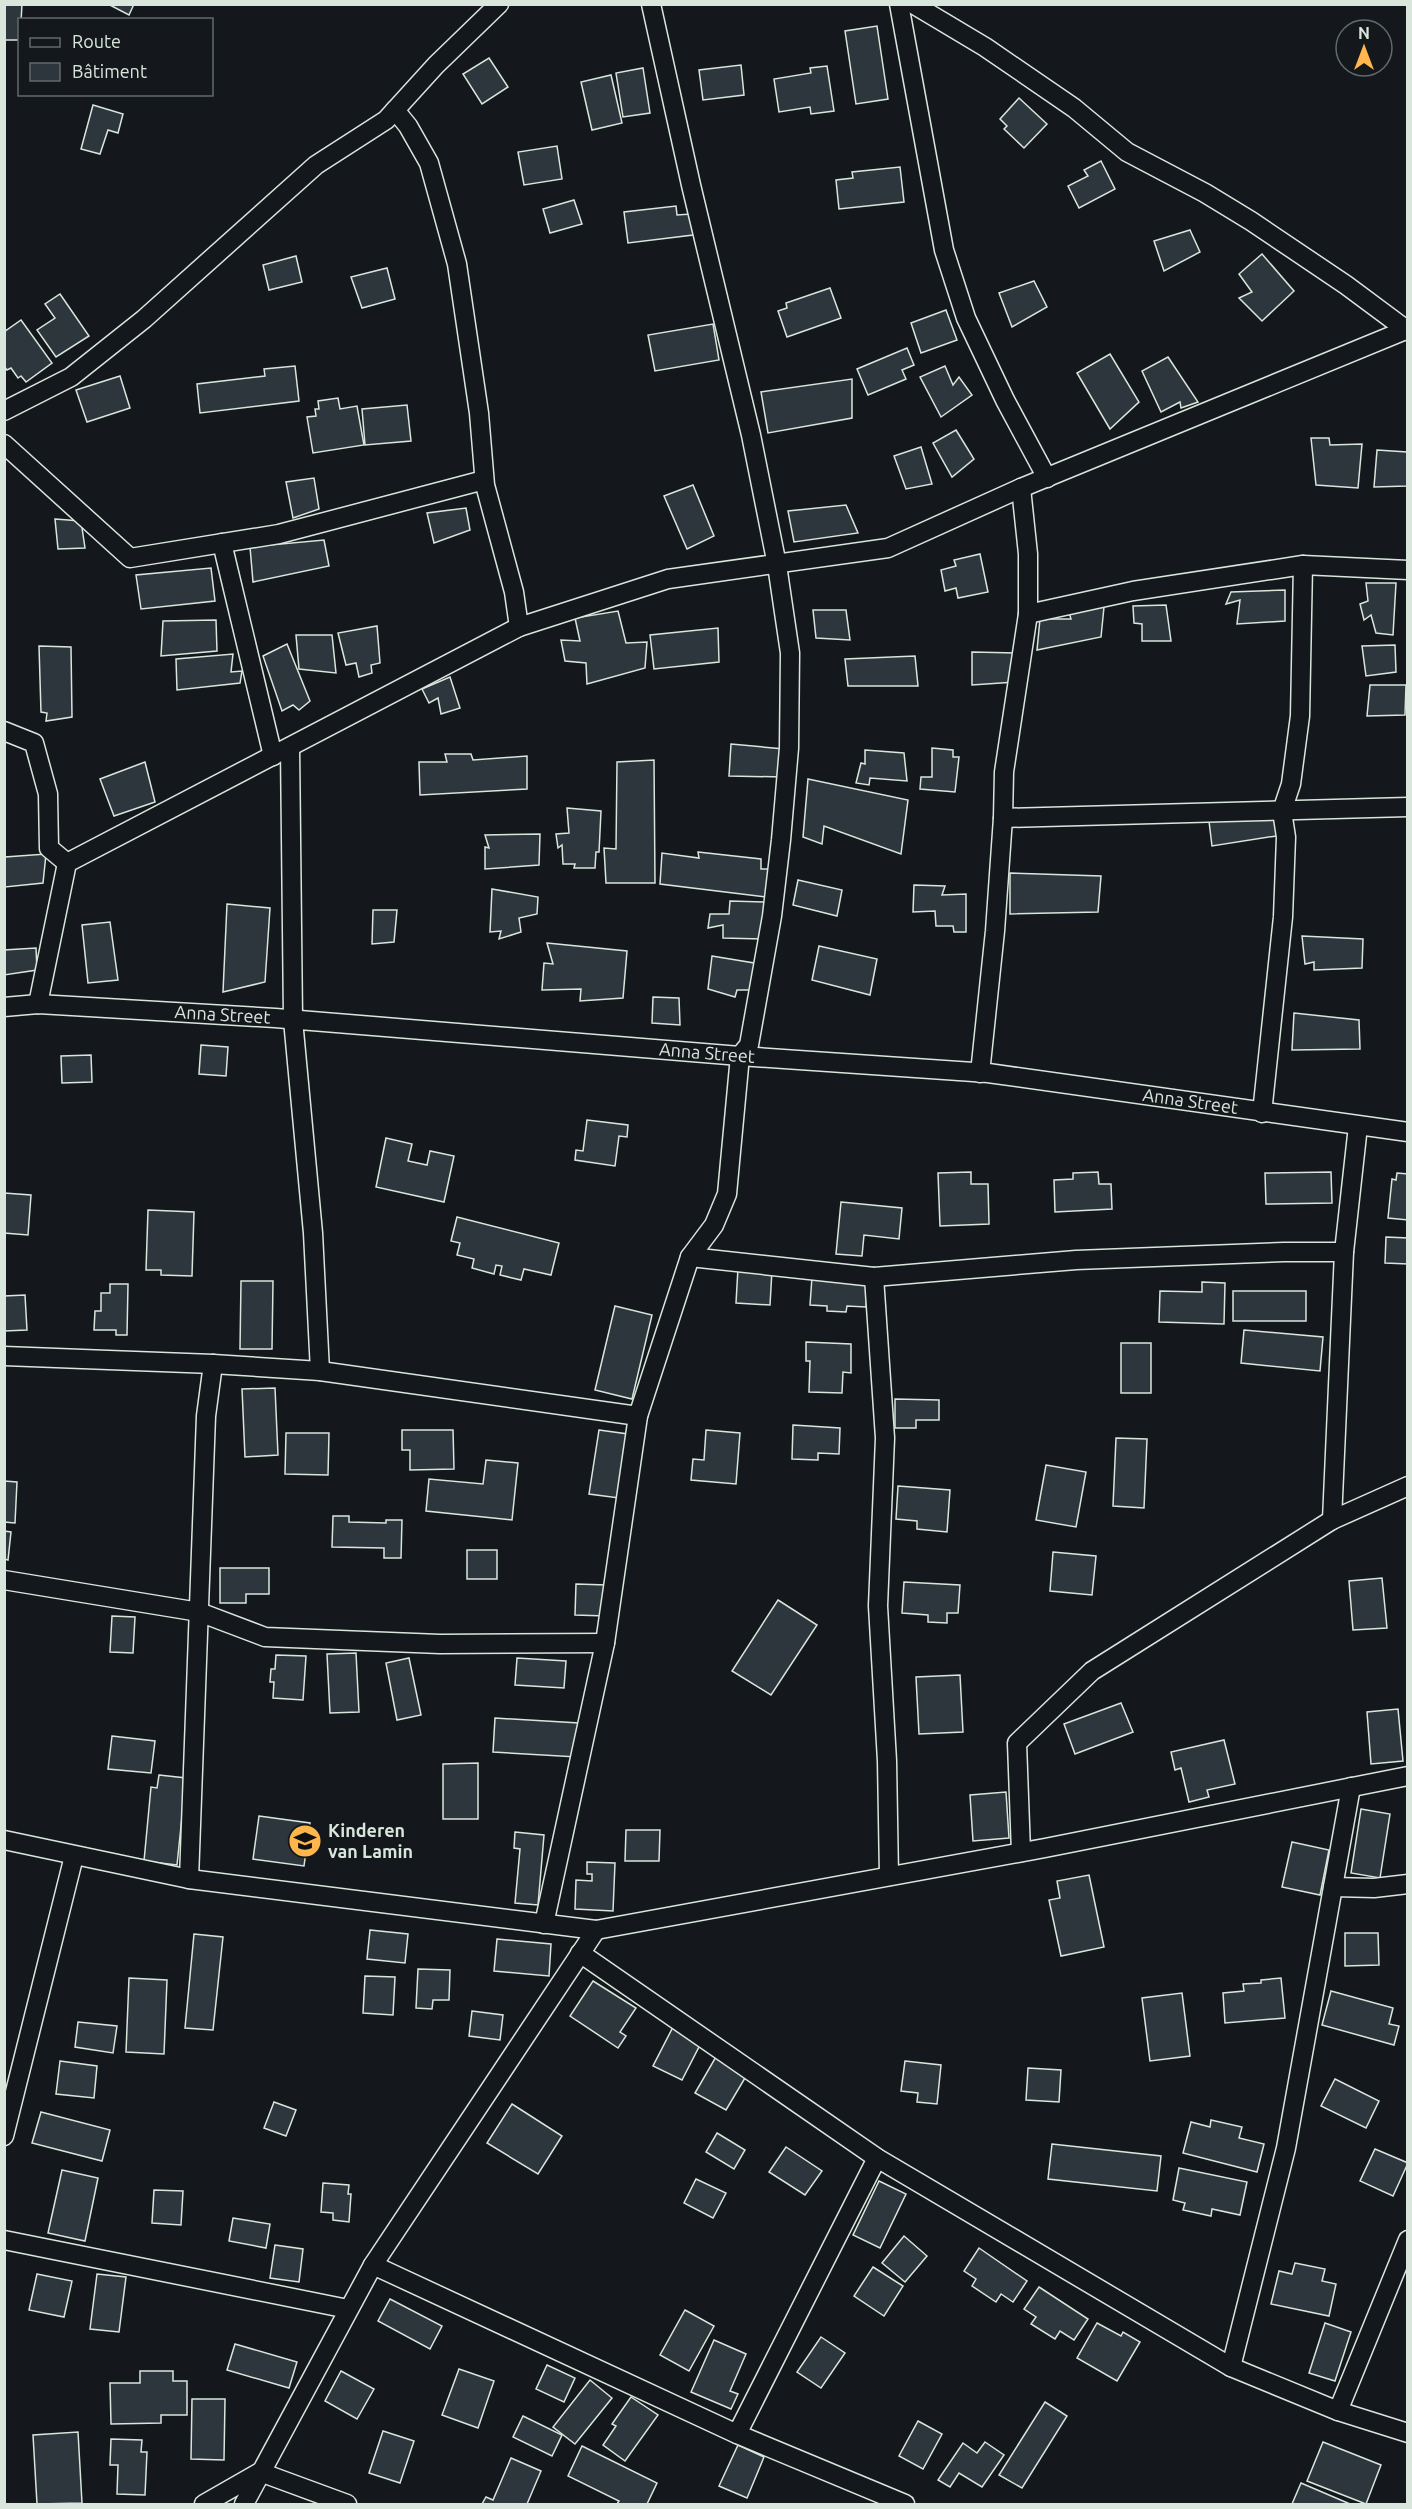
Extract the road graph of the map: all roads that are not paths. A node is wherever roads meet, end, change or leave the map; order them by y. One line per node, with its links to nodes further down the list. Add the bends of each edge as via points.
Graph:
1 (499, 4): 5 (street)
2 (651, 4): 13 (street, via 751,435)
3 (899, 4): 9 (street, via 944,250 966,318)
4 (913, 4): 6 (street, via 1074,108 1127,152 1251,221)
5 (395, 110): 7 (street, via 386,120 316,165 144,320 71,377); 10 (street, via 429,163 457,264 480,413)
6 (1407, 330): 9 (street)
7 (4, 411)
8 (4, 444): 12 (street, via 130,558)
9 (1047, 478): 11 (street)
10 (484, 480): 12 (street, via 279,534); 17 (street, via 514,592)
11 (1021, 488): 13 (street, via 888,548); 16 (street, via 1028,554)
12 (222, 543): 20 (street)
13 (777, 565): 17 (street, via 668,579); 28 (street, via 790,653 789,748 772,916 749,1045)
14 (1304, 566): 15 (street); 16 (street, via 1134,591); 22 (street, via 1300,716 1292,784)
15 (1407, 570)
16 (1028, 614): 23 (street, via 1004,772)
17 (519, 627): 19 (street)
18 (4, 731): 24 (street, via 34,743 48,794 49,848)
19 (290, 747): 20 (street); 27 (street)
20 (273, 756): 24 (street)
21 (1407, 807): 22 (street)
22 (1282, 811): 23 (street); 30 (street, via 1286,837 1283,917)
23 (1003, 818): 29 (street)
24 (67, 863): 25 (street)
25 (38, 1004): 26 (street, Anna Street); 27 (street, Anna Street)
26 (4, 1007)
27 (293, 1020): 28 (street, Anna Street); 38 (street, via 313,1233)
28 (740, 1056): 29 (street, Anna Street); 34 (street, via 727,1194 714,1225)
29 (980, 1073): 30 (street, Anna Street)
30 (1262, 1113): 31 (street, Anna Street)
31 (1358, 1126): 32 (street, Anna Street); 33 (street)
32 (1407, 1132)
33 (1344, 1252): 35 (street, via 1076,1260); 41 (street)
34 (690, 1257): 35 (street); 39 (street)
35 (874, 1277): 50 (street, via 885,1438 878,1605)
36 (4, 1356): 37 (street)
37 (213, 1364): 38 (street); 43 (street, via 206,1416)
38 (320, 1371): 39 (street)
39 (638, 1416): 44 (street)
40 (1407, 1486): 41 (street)
41 (1332, 1520): 48 (street, via 1092,1671 1017,1743)
42 (4, 1580): 43 (street)
43 (199, 1612): 44 (street, via 265,1637 440,1644); 51 (street)
44 (605, 1643): 54 (street)
45 (1407, 1776): 46 (street)
46 (1351, 1787): 48 (street); 53 (street)
47 (4, 1840): 49 (street)
48 (1022, 1852): 50 (street)
49 (74, 1856): 51 (street); 57 (street)
50 (889, 1876): 55 (street)
51 (189, 1879): 54 (street)
52 (1407, 1884): 53 (street)
53 (1333, 1887): 63 (street, via 1286,2148)
54 (544, 1924): 55 (street)
55 (596, 1930): 56 (street)
56 (580, 1953): 58 (street); 61 (street)
57 (4, 2136)
58 (877, 2158): 63 (street); 66 (street)
59 (4, 2240): 62 (street)
60 (1407, 2240): 64 (street)
61 (373, 2265): 62 (street); 66 (street)
62 (348, 2309): 67 (street)
63 (1231, 2367): 64 (street)
64 (1338, 2411): 65 (street)
65 (1407, 2433)
66 (737, 2434): 71 (street)
67 (260, 2472): 68 (street); 69 (street); 70 (street)
68 (204, 2505)
69 (244, 2505)
70 (347, 2505)
71 (905, 2505)

